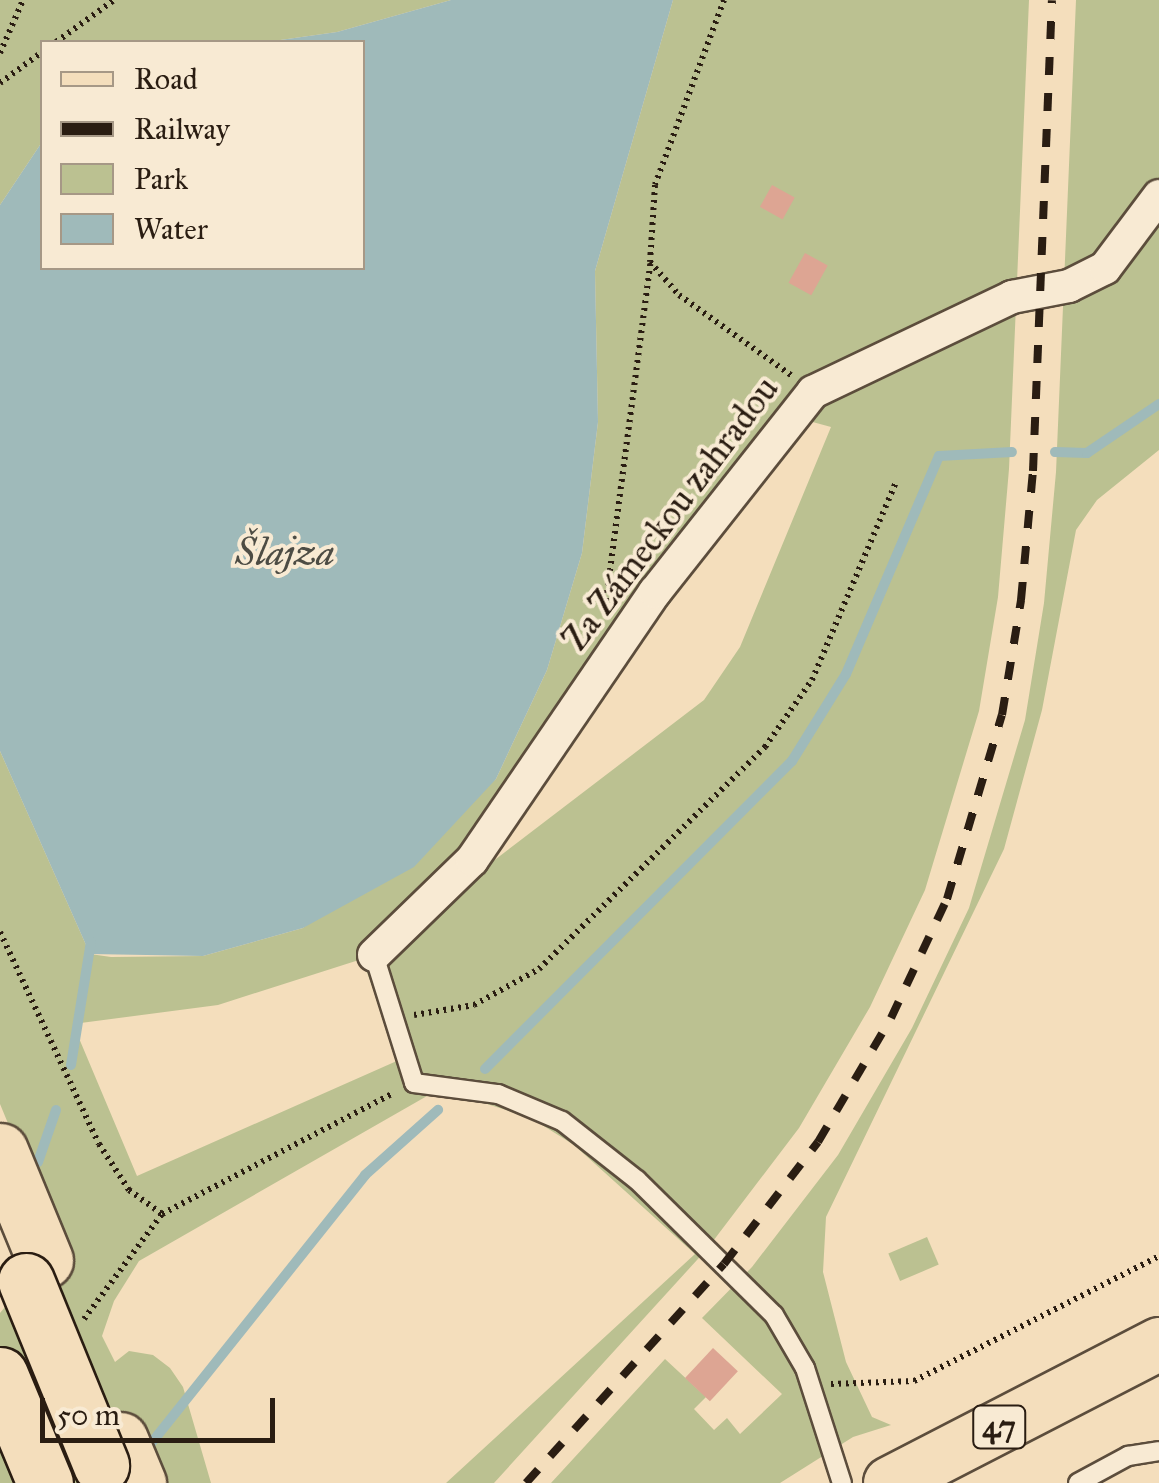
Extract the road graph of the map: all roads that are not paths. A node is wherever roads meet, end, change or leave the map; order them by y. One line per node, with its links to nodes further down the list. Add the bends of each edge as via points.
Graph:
1 (1159, 196): 2 (street, Za Zámeckou zahradou, via 1105,268 1069,286 1012,297 813,392 655,592 472,860)
2 (374, 955): 13 (lane, via 414,1082 538,1106 598,1146 774,1315 812,1385)
3 (0, 1151): 5 (highway)
4 (0, 1219): 5 (highway)
5 (36, 1271): 10 (highway, bridge)
6 (1159, 1344): 14 (main road, 47)
7 (0, 1374): 12 (highway, bridge)
8 (0, 1446): 11 (highway)
9 (1159, 1451): 15 (lane, via 1128,1456)
10 (117, 1468)
11 (15, 1483)
12 (44, 1483)
13 (842, 1483)
14 (890, 1483)
15 (1078, 1483)

